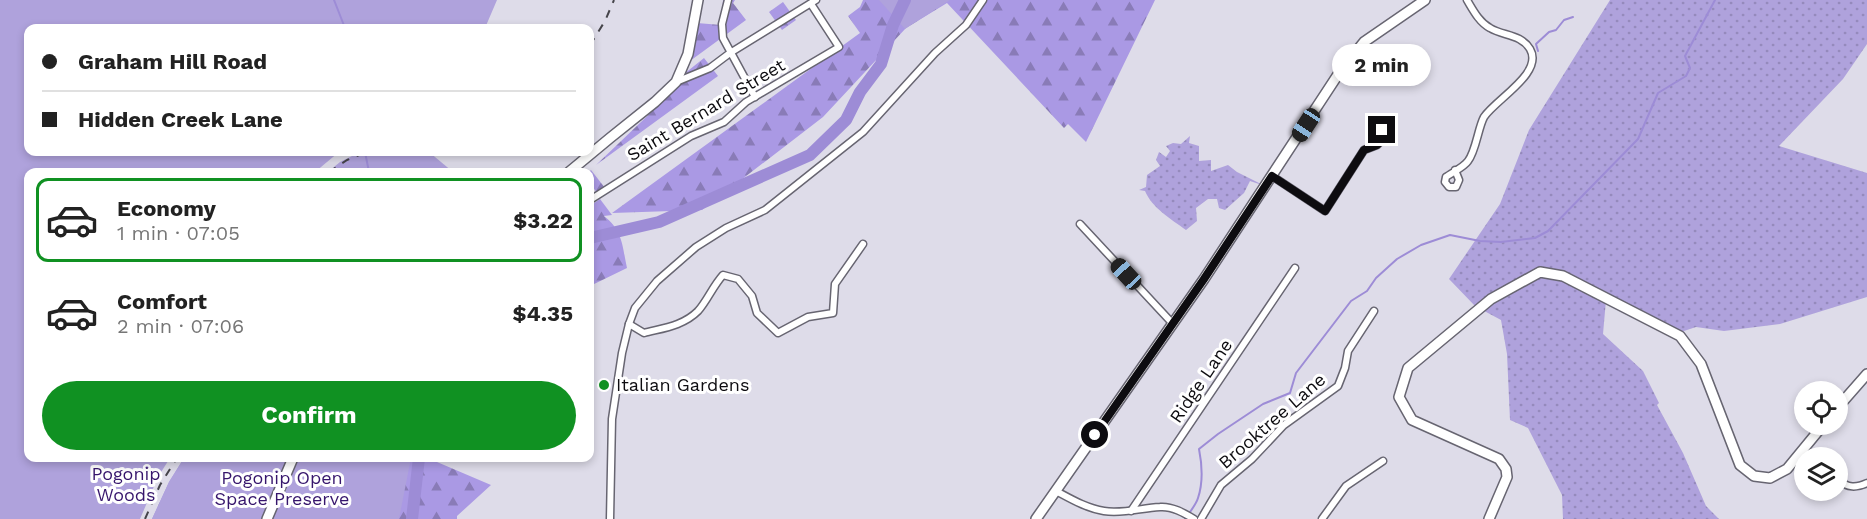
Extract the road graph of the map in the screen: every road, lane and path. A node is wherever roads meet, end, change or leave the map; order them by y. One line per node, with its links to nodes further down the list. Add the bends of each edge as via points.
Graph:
1 (698, 0): 8 (main road, via 688,54)
2 (728, 0): 7 (street, via 722,24 723,39)
3 (983, 0): 21 (street, via 966,26 935,53 863,132 765,210 696,247 657,281 635,308)
4 (1425, 0): 15 (main road, via 1364,42 1339,73)
5 (1467, 0): 14 (street, via 1484,24 1530,48 1533,64 1484,117 1468,161)
6 (814, 2): 7 (street); 9 (street, Saint Bernard Street, via 839,47)
7 (730, 53): 8 (street, via 710,68); 9 (street)
8 (675, 82): 11 (main road)
9 (755, 97): 16 (street, Saint Bernard Street, via 724,122 691,136)
10 (1382, 130): 15 (street, via 1383,139 1364,150 1325,211)
11 (594, 151)
12 (588, 156): 13 (main road)
13 (574, 168)
14 (1455, 170)
15 (1272, 176): 22 (main road)
16 (594, 197)
17 (1080, 224): 22 (street)
18 (863, 244): 21 (street, via 836,284 832,313 808,317 778,333 757,314 752,296 738,279 723,275 698,311 678,325 644,333)
19 (1295, 268): 31 (street, Ridge Lane)
20 (1374, 311): 36 (street, Brooktree Lane, via 1348,351 1338,386 1284,425 1221,485)
21 (628, 324): 33 (street, via 612,419)
22 (1173, 324): 30 (main road)
23 (1867, 374): 24 (main road)
24 (1848, 396)
25 (1383, 461): 37 (street, via 1346,486)
26 (290, 462): 32 (main road)
27 (1794, 463): 38 (main road, via 1770,478 1754,476 1740,465 1701,364 1680,336 1563,276 1540,272 1491,299 1408,368 1399,397 1412,420 1499,459 1507,477)
28 (1867, 483): 29 (street, via 1857,488)
29 (1848, 487)
30 (1056, 491): 31 (street, via 1104,511); 34 (main road)
31 (1131, 511): 35 (street, via 1162,507)
32 (267, 519)
33 (610, 519)
34 (1036, 519)
35 (1194, 519)
36 (1201, 519)
37 (1323, 519)
38 (1489, 519)

